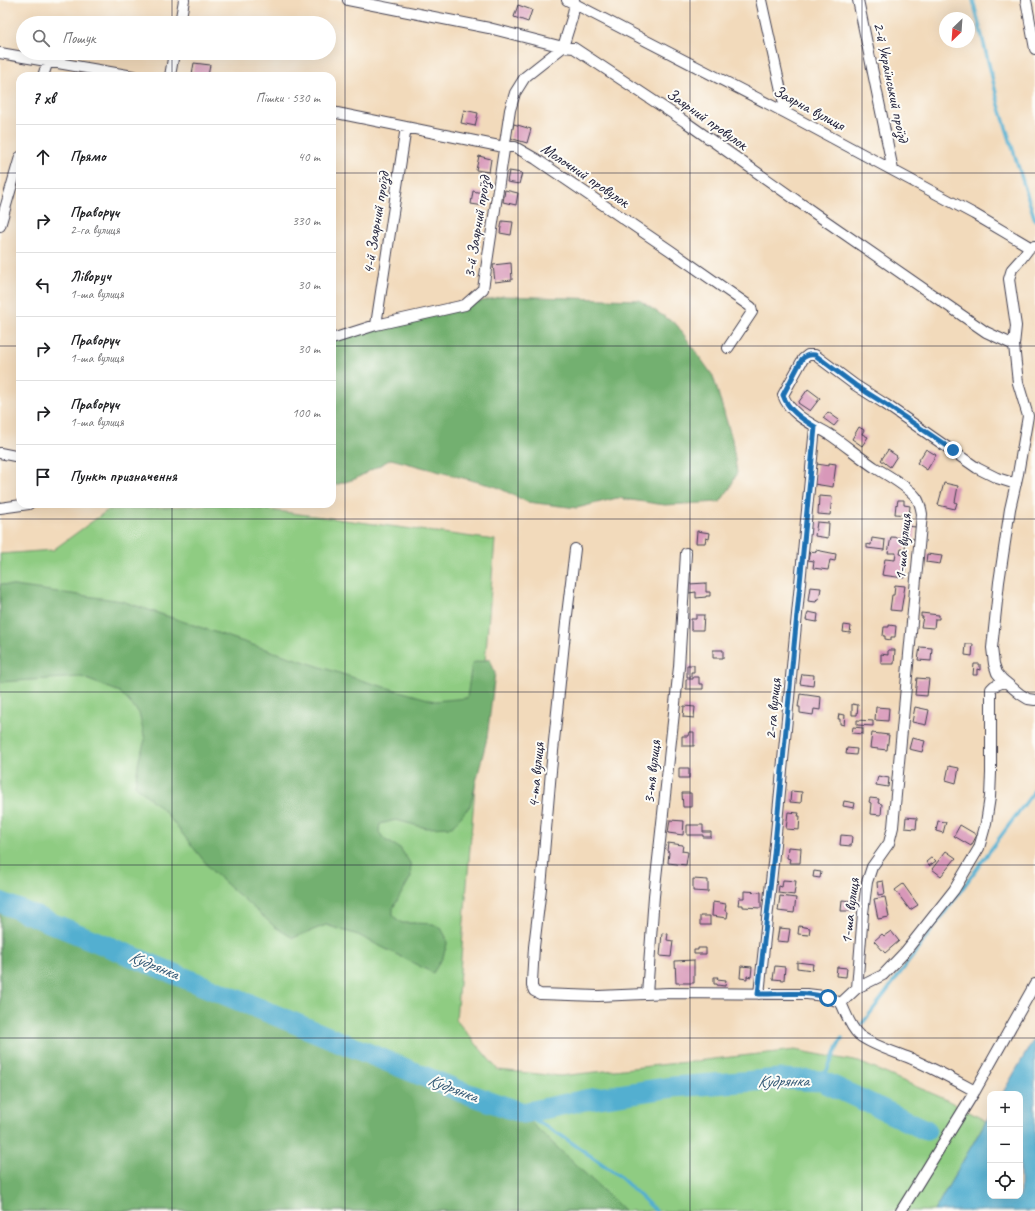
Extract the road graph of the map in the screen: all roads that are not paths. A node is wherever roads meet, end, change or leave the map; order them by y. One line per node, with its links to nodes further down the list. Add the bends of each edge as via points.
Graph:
1 (184, 0): 7 (street)
2 (348, 0): 8 (street, Заярний провулок, via 490,28)
3 (761, 0): 19 (street)
4 (858, 0): 22 (street, 2-й Український проїзд)
5 (1026, 0): 9 (street)
6 (572, 1): 8 (street, via 572,18); 19 (street, Заярна вулиця)
7 (181, 16)
8 (563, 47): 21 (street, 3-й Заярний проїзд, via 525,77 515,93); 28 (street, Заярний провулок, via 574,48 687,123 986,332)
9 (1035, 49)
10 (0, 53): 11 (street)
11 (16, 56)
12 (42, 60): 14 (street)
13 (173, 60): 17 (street)
14 (48, 61): 15 (street); 16 (street)
15 (45, 72)
16 (110, 72)
17 (171, 72)
18 (336, 113): 20 (street, Молочний провулок)
19 (786, 113): 22 (street, Заярна вулиця)
20 (406, 127): 21 (street, Молочний провулок); 26 (street, 4-й Заярний проїзд)
21 (504, 146): 26 (street, 3-й Заярний проїзд, via 483,289 465,305); 29 (street, Молочний провулок, via 515,147 536,159 751,307 752,312)
22 (893, 170): 25 (street, Заярна вулиця)
23 (16, 171): 24 (street)
24 (0, 226)
25 (1032, 246): 28 (street, via 1012,269 1009,279 1016,326)
26 (376, 324): 27 (street)
27 (336, 338)
28 (1014, 345): 33 (street, via 1018,383 1028,416)
29 (728, 348)
30 (815, 427): 33 (street, 1-ша вулиця, via 791,410 783,395 800,363 811,355 819,357 855,385 977,468); 41 (street, 1-ша вулиця, via 909,490 919,500 922,514 893,827 889,842 868,876); 43 (street, 2-га вулиця)
31 (0, 452): 32 (street)
32 (16, 456)
33 (1016, 484): 38 (street, via 999,582 992,648 996,669)
34 (16, 506): 35 (street)
35 (0, 508)
36 (575, 549): 42 (street, 4-та вулиця, via 532,969 533,989 537,993 546,994)
37 (686, 553): 42 (street, 3-тя вулиця, via 678,667 654,896)
38 (1004, 682): 39 (street, via 1020,694); 41 (street, via 991,689 990,797 979,848 954,890 906,952 883,975)
39 (1035, 700)
40 (1035, 984): 45 (street)
41 (857, 988): 44 (street)
42 (647, 994): 43 (street)
43 (758, 994): 44 (street, via 819,995)
44 (841, 1002): 45 (street, via 856,1032 862,1037)
45 (976, 1091): 46 (street)
46 (902, 1211)

